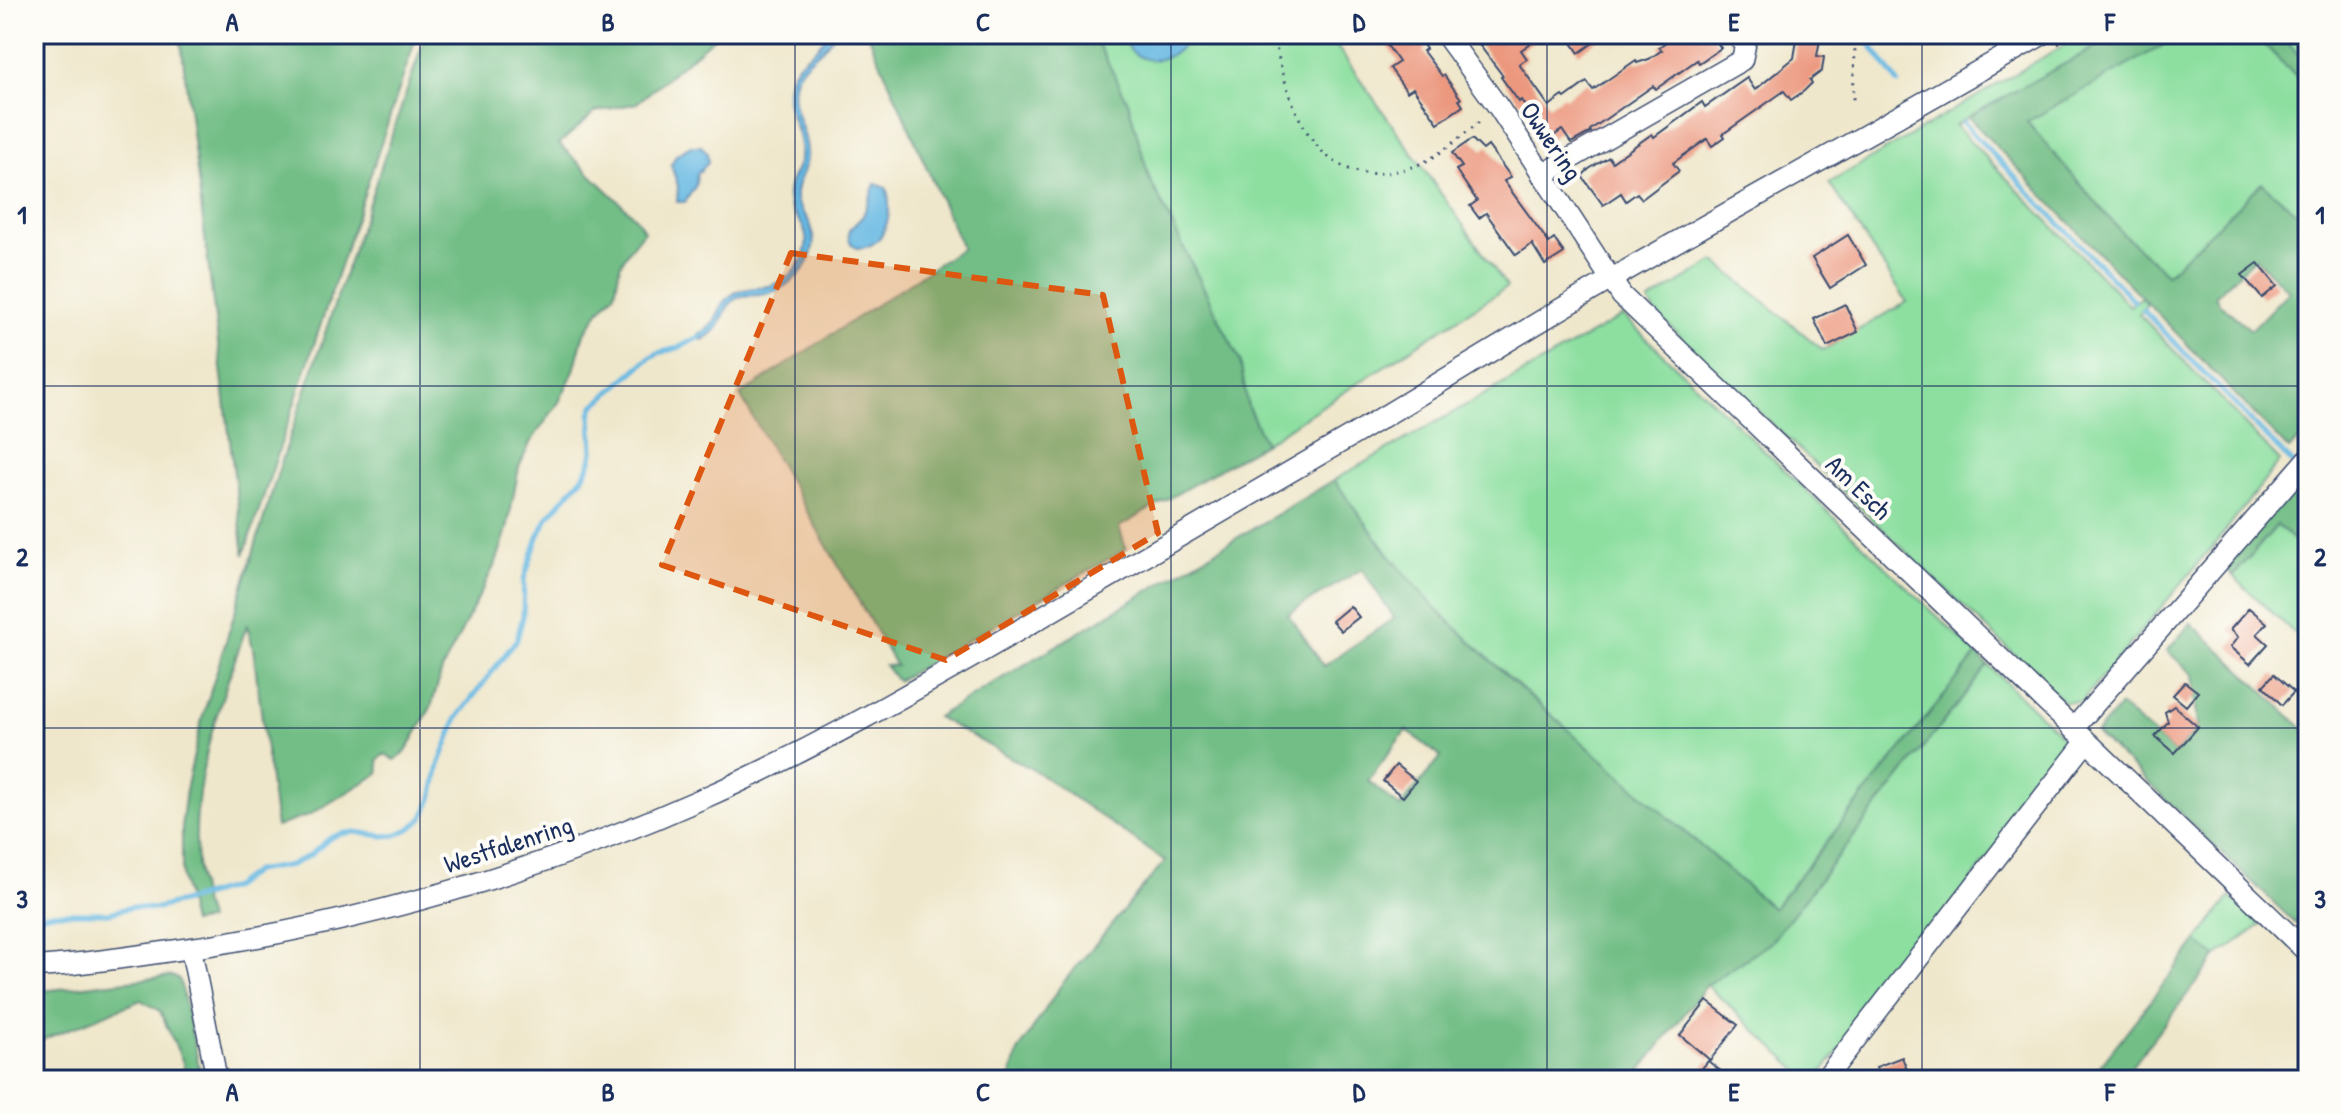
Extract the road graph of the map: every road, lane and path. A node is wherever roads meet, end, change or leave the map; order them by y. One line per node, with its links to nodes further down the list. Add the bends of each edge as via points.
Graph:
1 (1273, 34): 7 (path, via 1284,82 1305,130 1329,159 1348,171 1370,175 1420,165)
2 (1445, 34): 7 (street, Owwering)
3 (1737, 34): 8 (street, via 1745,46 1742,60)
4 (1850, 34): 6 (path, via 1855,51)
5 (2043, 34): 9 (street, Westfalenring)
6 (1853, 100)
7 (1499, 108): 8 (street, Owwering)
8 (1542, 175): 9 (street, Owwering)
9 (1612, 279): 11 (street, Am Esch, via 1622,296); 12 (street, Westfalenring, via 964,662 709,796 585,846 385,910)
10 (2308, 459): 11 (street)
11 (2080, 735): 13 (street, Am Esch); 16 (street)
12 (191, 949): 14 (street, Westfalenring); 15 (street)
13 (2308, 953)
14 (34, 967)
15 (217, 1080)
16 (1824, 1080)

